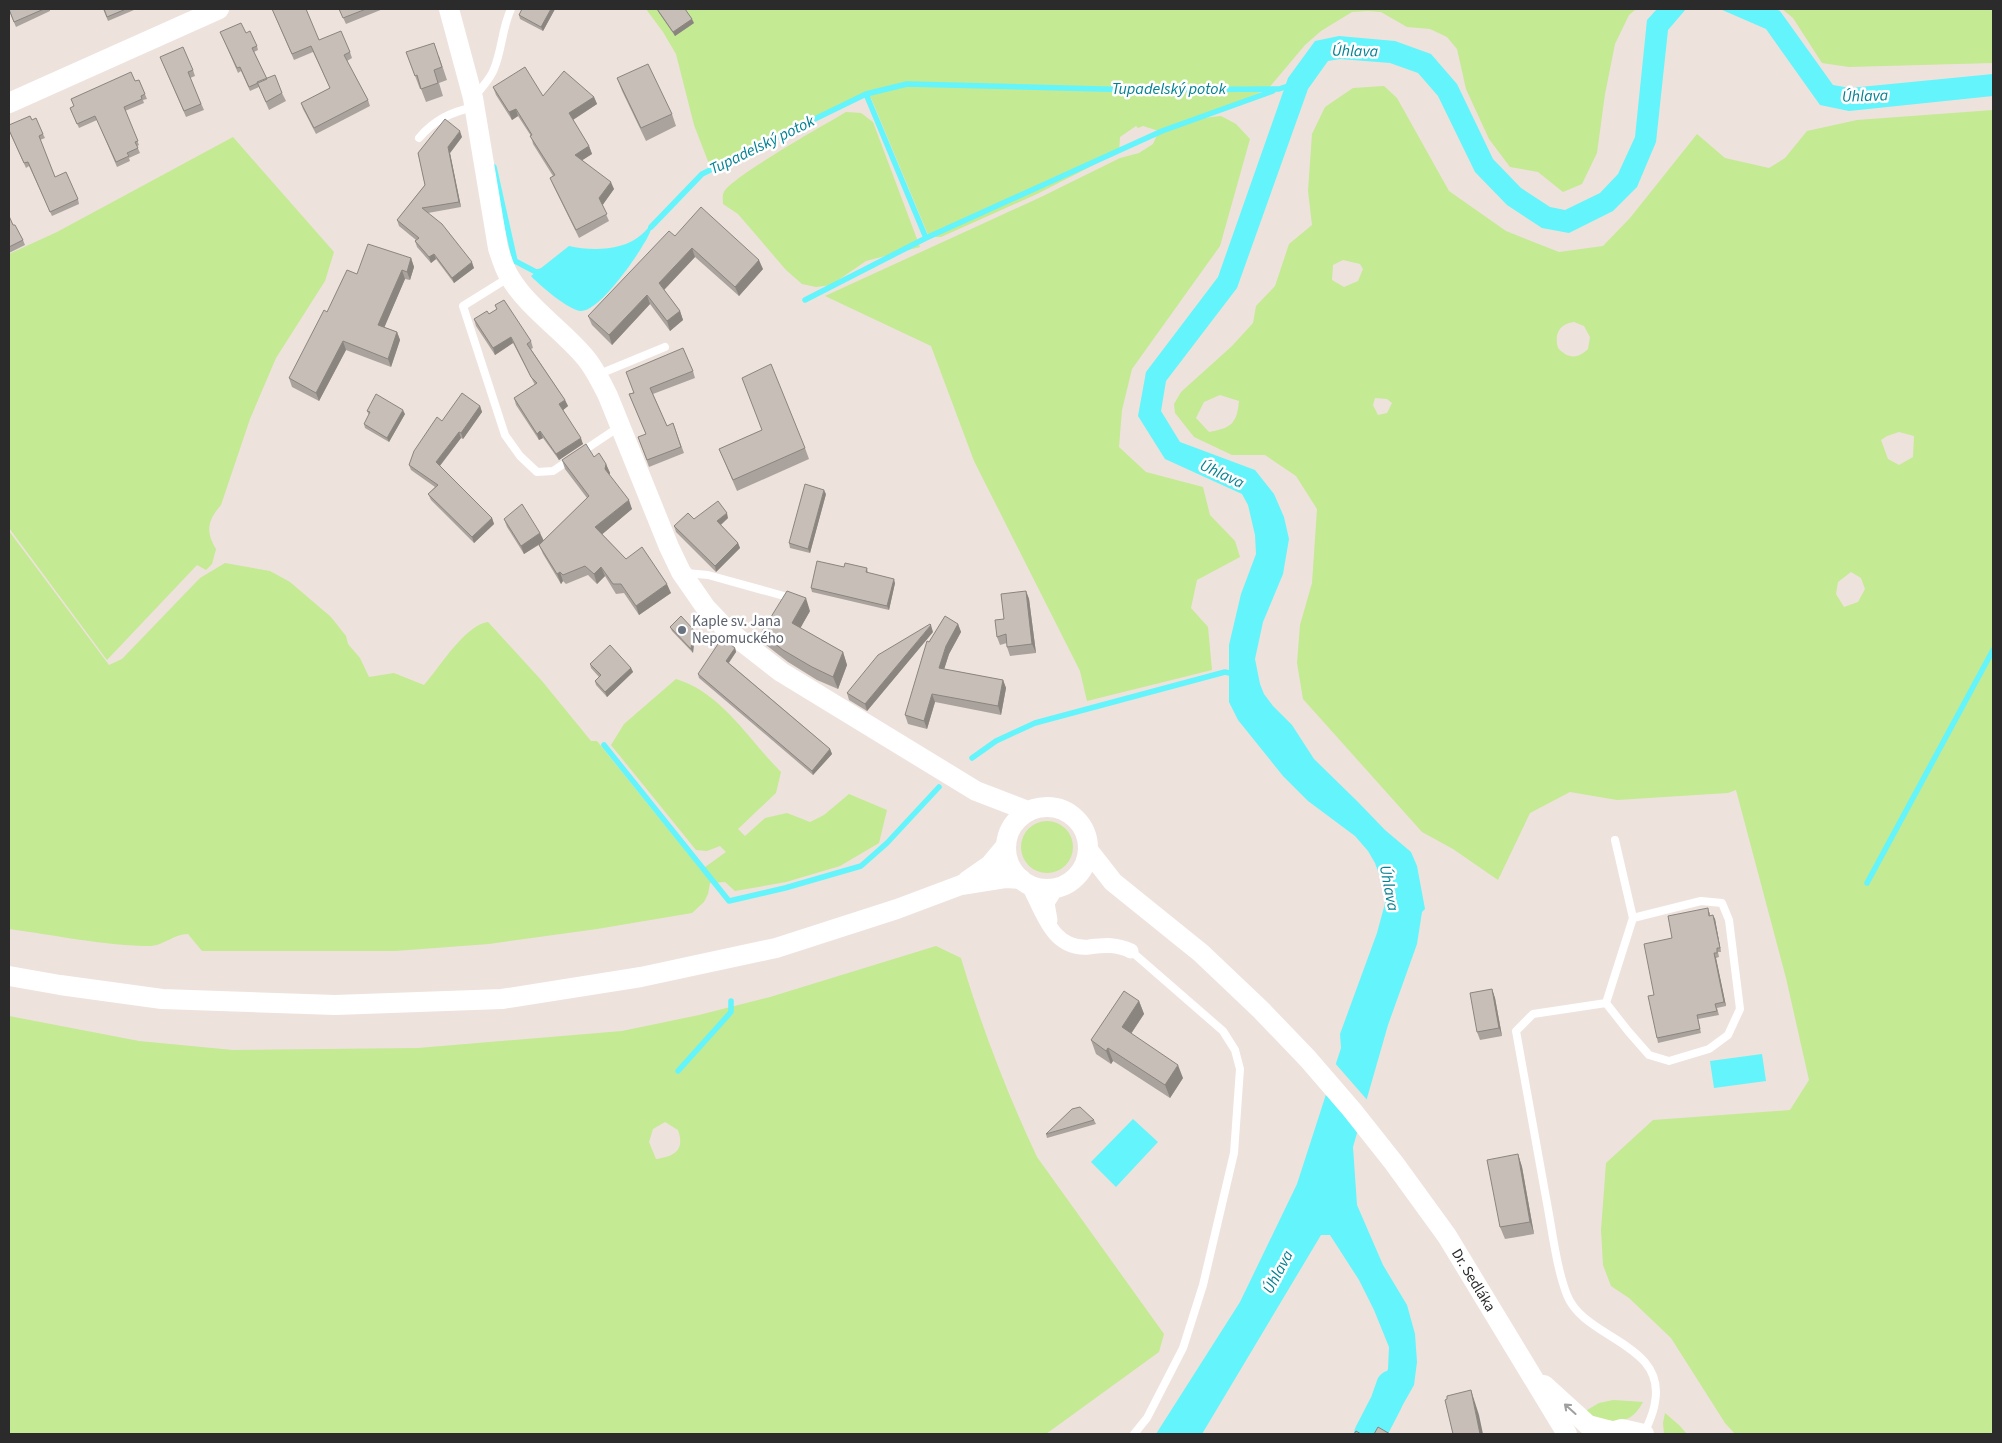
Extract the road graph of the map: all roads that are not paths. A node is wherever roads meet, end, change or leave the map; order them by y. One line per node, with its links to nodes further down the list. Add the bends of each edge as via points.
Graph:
1 (219, 9): 5 (main road)
2 (449, 9): 4 (main road)
3 (511, 9): 4 (lane, via 504,24 494,72)
4 (474, 103): 6 (lane, via 430,125); 7 (main road, via 498,248)
5 (9, 104)
6 (419, 138)
7 (510, 276): 9 (main road, via 528,301 584,356); 10 (lane, via 463,306 505,435 520,456 537,472 553,471)
8 (665, 347): 9 (lane)
9 (597, 375): 10 (main road)
10 (621, 426): 11 (main road)
11 (681, 572): 12 (lane); 13 (main road, via 706,608 727,630 781,672)
12 (791, 598)
13 (976, 791): 14 (main road); 15 (main road, via 1001,814)
14 (1028, 811): 15 (main road, via 1017,819); 17 (main road, via 1056,808 1073,816 1084,831)
15 (1008, 838): 19 (main road, via 1009,865); 21 (main road, via 990,865)
16 (1615, 840): 23 (lane)
17 (1088, 850): 18 (main road); 20 (main road)
18 (1075, 877): 20 (main road); 22 (main road)
19 (1024, 882): 21 (main road, via 1005,878); 22 (main road, via 1037,888); 24 (street)
20 (1113, 882): 28 (main road, Dr. Sedláka, via 1201,953 1261,1010 1341,1097 1414,1190 1472,1276)
21 (961, 885): 26 (main road, via 776,948 641,977 502,999 335,1005 162,999)
22 (1057, 888): 24 (street, via 1047,902)
23 (1633, 918): 27 (lane); 27 (lane, via 1701,901 1722,903 1729,920 1740,1008 1728,1035 1709,1049 1669,1061 1649,1055)
24 (1052, 929): 25 (street, via 1057,937 1071,945 1120,945)
25 (1131, 951): 30 (lane, via 1223,1031 1235,1050 1240,1069 1234,1153 1203,1284 1183,1348 1147,1418)
26 (9, 976)
27 (1606, 1003): 32 (lane, via 1533,1014 1516,1031 1567,1296 1584,1319 1628,1346 1647,1364 1655,1382 1656,1402)
28 (1530, 1372): 29 (main road, Dr. Sedláka, one-way to 28, via 1588,1426); 31 (main road, Dr. Sedláka)
29 (1607, 1433): 32 (main road, Dr. Sedláka, via 1628,1430)
30 (1134, 1434)
31 (1567, 1434)
32 (1644, 1434)

